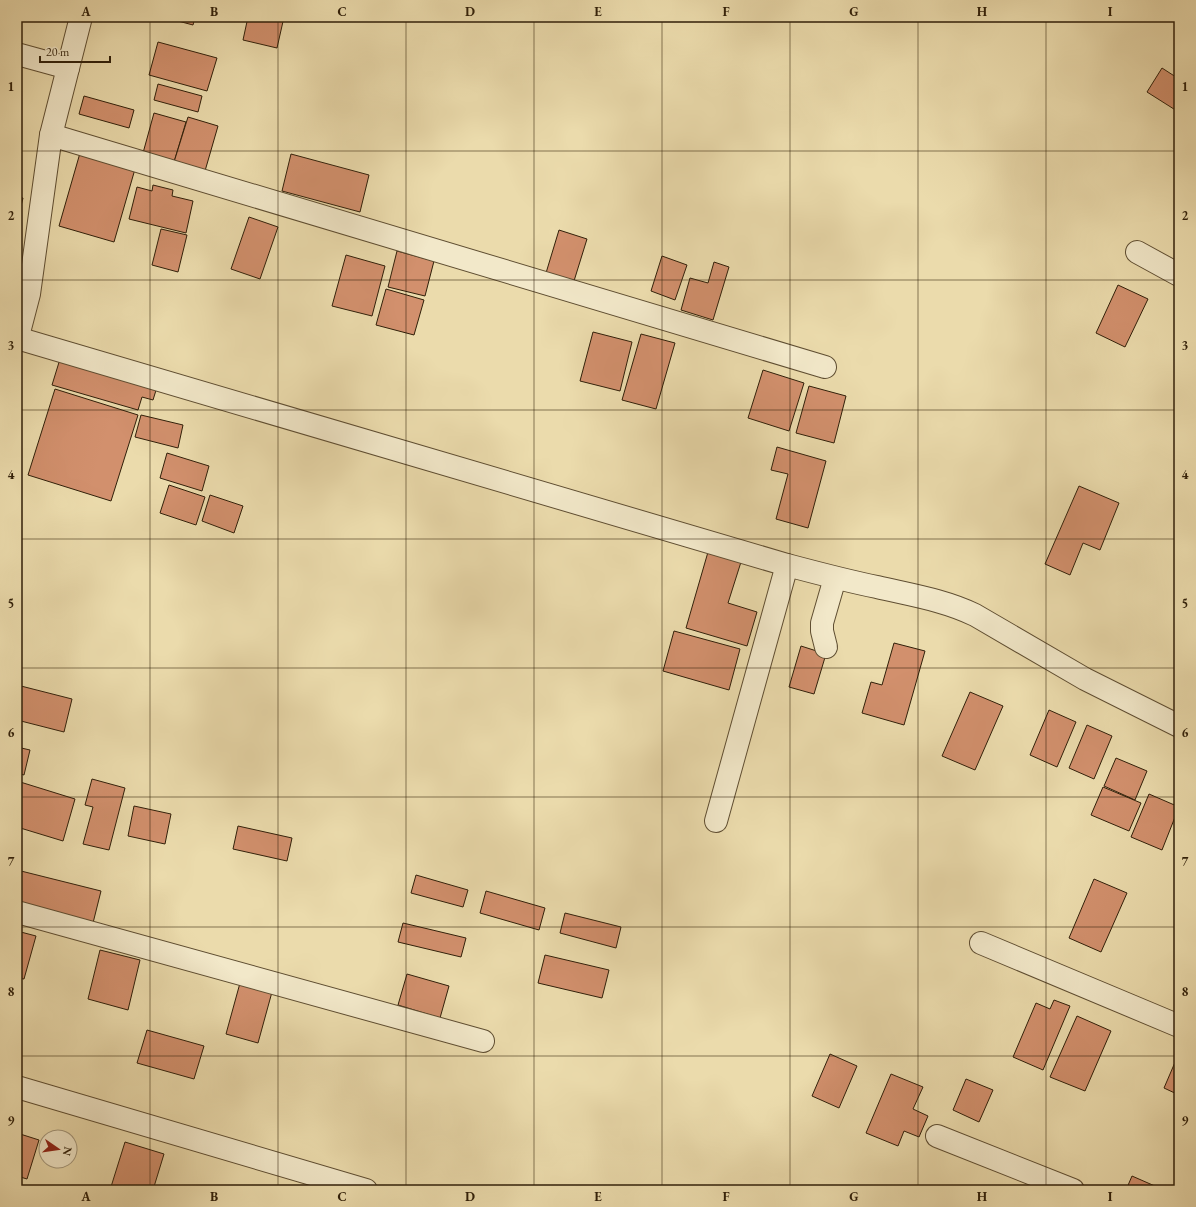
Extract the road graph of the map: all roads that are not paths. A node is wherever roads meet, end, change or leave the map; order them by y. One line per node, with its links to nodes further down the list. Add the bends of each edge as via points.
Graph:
1 (81, 17): 3 (street)
2 (17, 54): 3 (street)
3 (68, 68): 4 (street)
4 (51, 135): 7 (street, via 29,294); 8 (street)
5 (1137, 252): 6 (street)
6 (1179, 275)
7 (18, 335): 9 (street)
8 (824, 367)
9 (787, 565): 10 (street); 13 (street)
10 (835, 578): 11 (street, via 822,623); 12 (street, via 958,607 1085,679)
11 (826, 647)
12 (1179, 726)
13 (716, 821)
14 (17, 912): 17 (street)
15 (981, 943): 16 (street)
16 (1179, 1026)
17 (483, 1041)
18 (17, 1087): 20 (street)
19 (937, 1136): 21 (street)
20 (358, 1189)
21 (1073, 1190)

